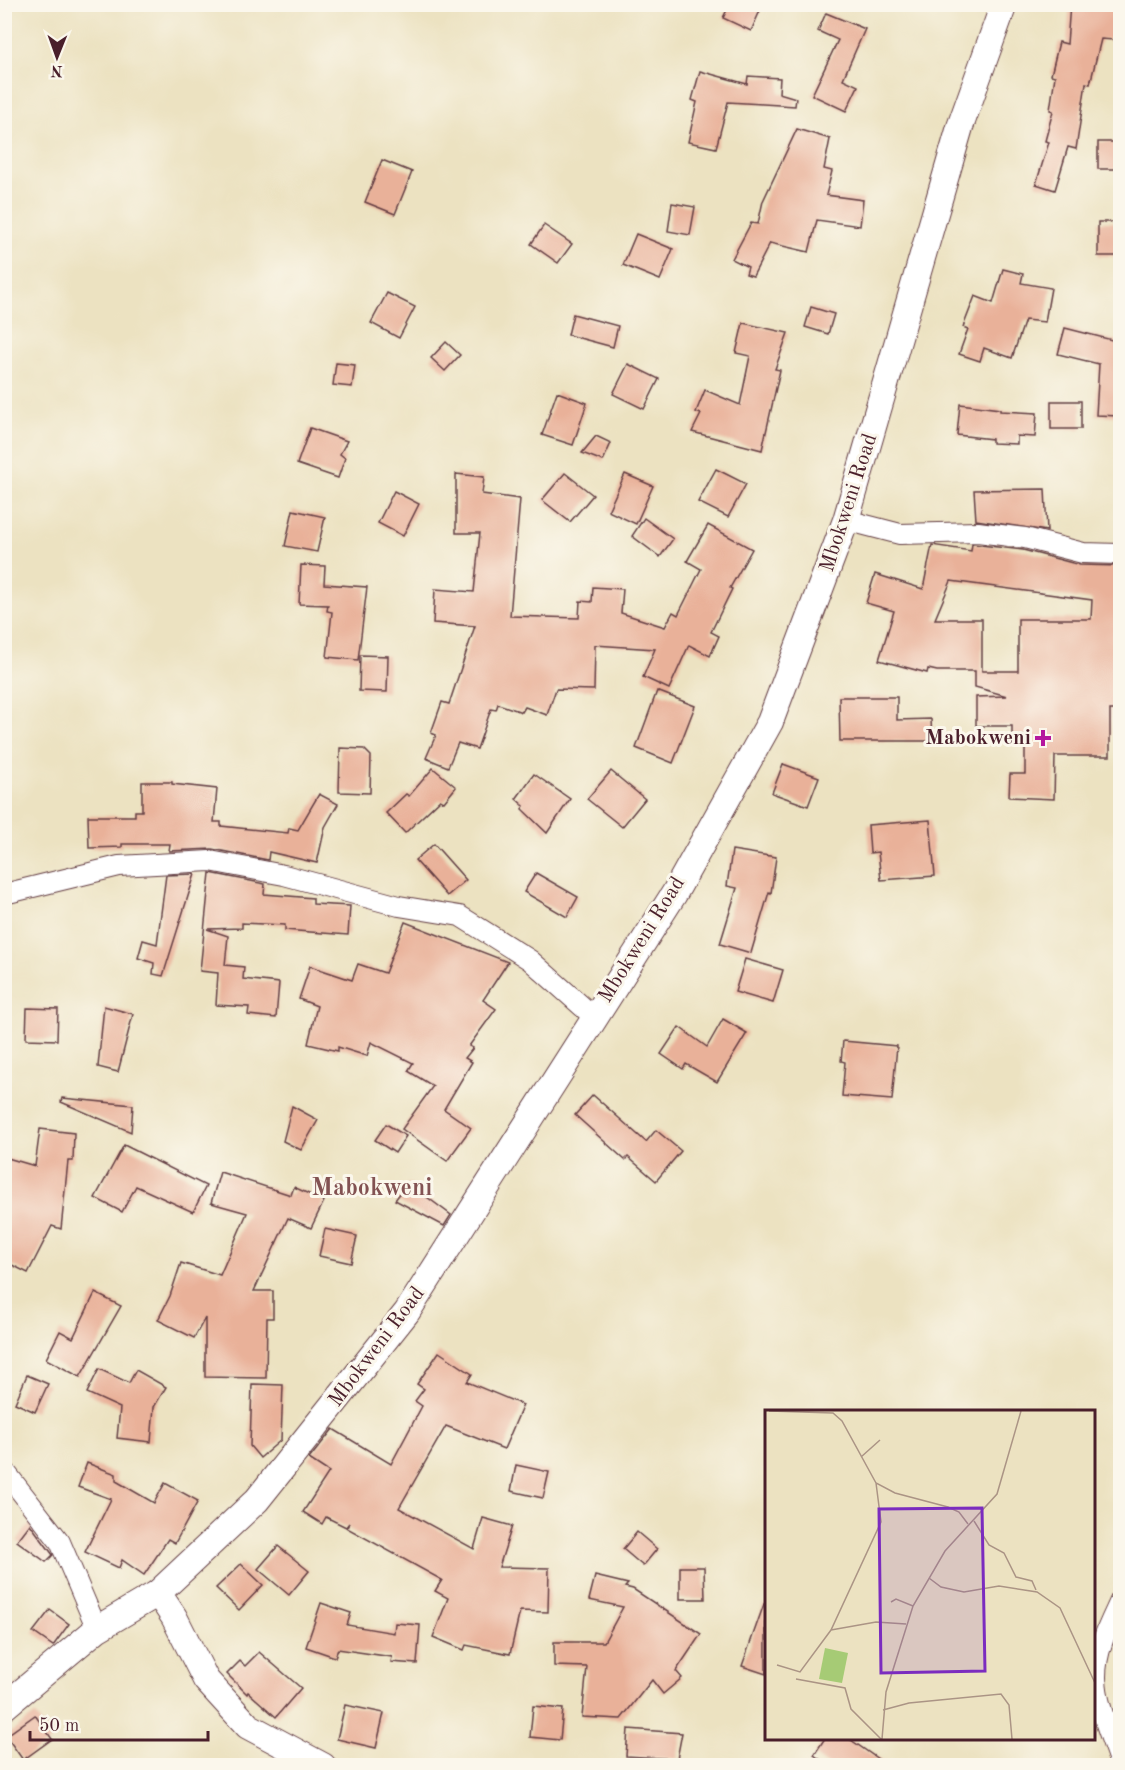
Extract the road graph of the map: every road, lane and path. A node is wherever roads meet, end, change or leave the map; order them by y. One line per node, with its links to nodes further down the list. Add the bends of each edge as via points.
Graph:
1 (1004, 4): 2 (street, Mbokweni Road, via 960,127)
2 (846, 520): 3 (street, via 900,534 978,532 1025,538 1083,553); 5 (street, Mbokweni Road, via 770,722 674,894)
3 (1120, 554)
4 (4, 894): 5 (street, via 118,866 210,861 284,875 399,906 460,916 530,960)
5 (594, 1017): 7 (street, Mbokweni Road, via 407,1312 257,1500)
6 (4, 1470): 9 (street, via 60,1542)
7 (158, 1593): 9 (street, Mbokweni Road); 12 (street, via 206,1680 248,1725)
8 (1120, 1601): 11 (street, via 1103,1638 1096,1678)
9 (97, 1629): 10 (street, Mbokweni Road)
10 (4, 1707)
11 (1120, 1764)
12 (323, 1766)

